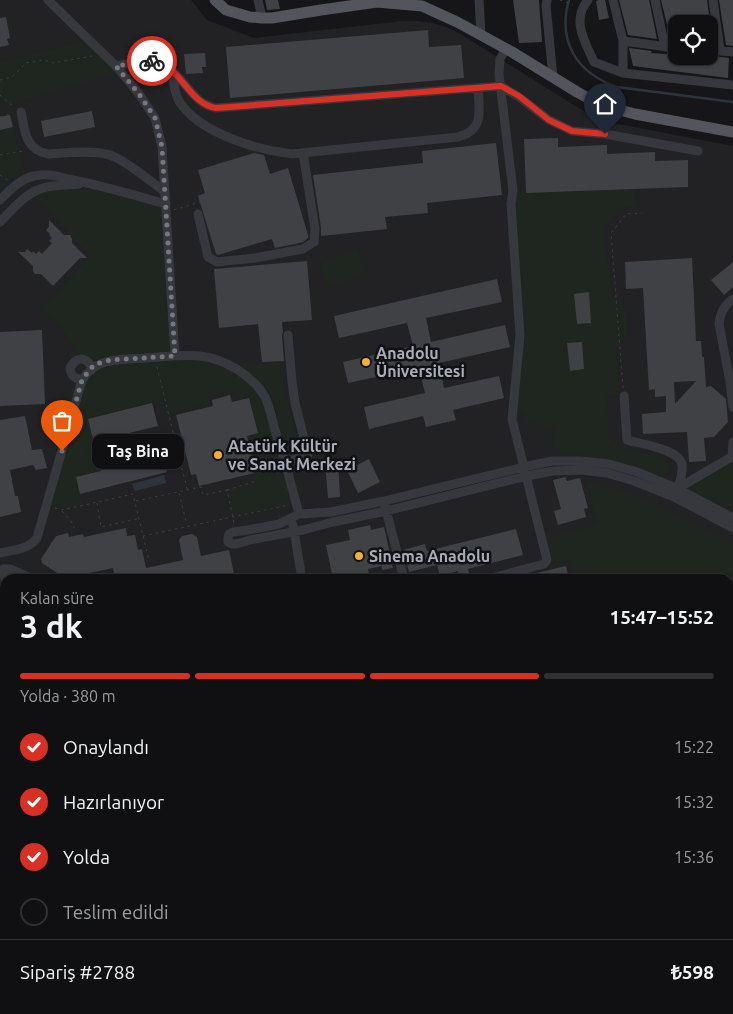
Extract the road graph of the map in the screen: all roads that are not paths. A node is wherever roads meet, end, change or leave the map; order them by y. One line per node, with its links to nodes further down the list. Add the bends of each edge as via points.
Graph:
1 (48, 0): 20 (street)
2 (215, 0): 13 (main road, via 226,10)
3 (258, 0): 13 (street)
4 (479, 0): 14 (street)
5 (547, 0): 23 (street)
6 (588, 0): 22 (street, via 579,20 594,62)
7 (613, 0): 15 (street)
8 (656, 0): 16 (street)
9 (712, 0): 18 (street)
10 (377, 1): 11 (main road); 12 (main road)
11 (422, 3): 14 (main road)
12 (320, 5): 13 (main road)
13 (262, 18)
14 (481, 35): 17 (main road)
15 (623, 42): 16 (street); 22 (street)
16 (666, 47)
17 (506, 49): 23 (main road); 25 (street, via 500,59)
18 (720, 50): 19 (street)
19 (733, 52)
20 (116, 66): 21 (street, via 153,61); 32 (street, via 155,118 162,147)
21 (172, 70): 26 (street, via 197,99 216,108); 30 (street, via 179,101 198,120 252,147 279,153)
22 (623, 73): 24 (street)
23 (553, 77): 28 (main road, via 586,98 612,108)
24 (733, 85)
25 (501, 86): 26 (street); 29 (street, via 549,120 572,131); 47 (street, via 513,191 511,204 520,335 512,419)
26 (478, 88): 30 (street, via 480,114 475,127 465,136)
27 (20, 112): 32 (street, via 29,144 41,153 106,153)
28 (733, 132)
29 (698, 151)
30 (303, 153): 35 (street, via 315,229 314,242 303,249 216,262 208,257)
31 (92, 183): 33 (street, via 44,174 24,179); 34 (street); 36 (street, via 39,189 24,198)
32 (165, 192): 34 (street)
33 (0, 200)
34 (166, 208): 39 (street)
35 (198, 214)
36 (0, 222)
37 (733, 298): 43 (street, via 724,308 718,324)
38 (288, 335): 46 (street, via 295,403 308,454)
39 (175, 356): 40 (street); 46 (street, via 216,360 232,366 251,380 266,399)
40 (91, 365): 41 (street); 41 (street, via 86,360 73,362 71,374)
41 (82, 380): 57 (street, via 37,538 28,547)
42 (624, 396): 49 (street, via 627,440 677,456 682,464)
43 (733, 407)
44 (733, 442): 45 (street)
45 (732, 456): 49 (street)
46 (285, 462): 52 (street)
47 (524, 467): 48 (street); 49 (street, via 562,461 609,464); 51 (street)
48 (526, 476): 50 (street, via 580,470 634,481); 51 (street); 63 (street, via 547,560)
49 (678, 489): 50 (street); 53 (street)
50 (668, 495): 55 (street)
51 (385, 506): 52 (street); 54 (street); 62 (street)
52 (299, 515): 54 (street); 56 (street); 56 (street, via 279,524 236,531 229,534 228,542 236,544)
53 (733, 518)
54 (310, 528): 56 (street)
55 (733, 528)
56 (294, 531): 61 (street)
57 (0, 553): 58 (street)
58 (3, 569): 59 (street); 60 (street, via 10,568)
59 (4, 574)
60 (23, 574)
61 (301, 574)
62 (403, 574)
63 (516, 574)

